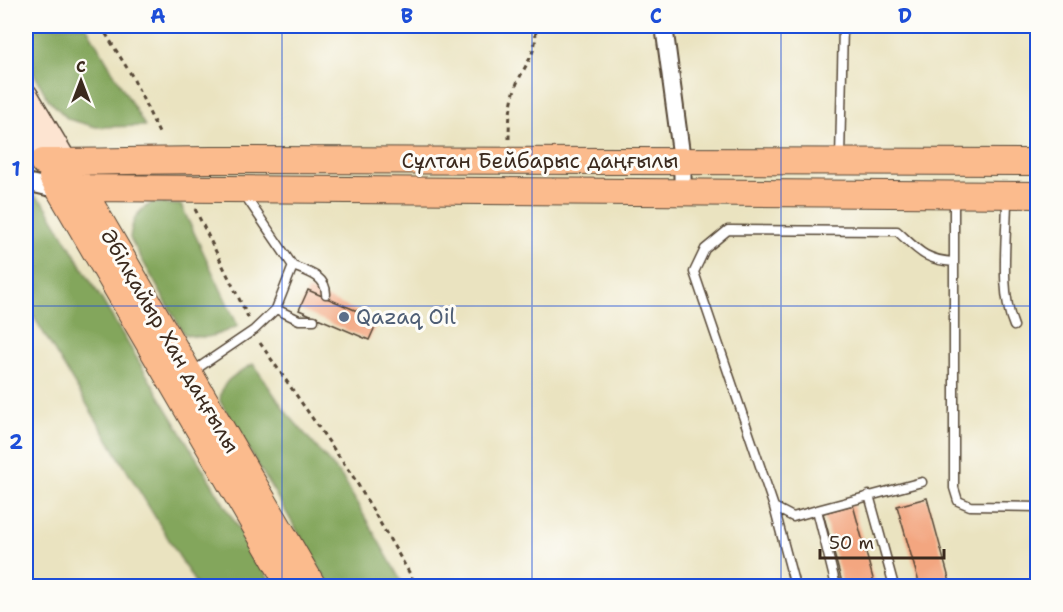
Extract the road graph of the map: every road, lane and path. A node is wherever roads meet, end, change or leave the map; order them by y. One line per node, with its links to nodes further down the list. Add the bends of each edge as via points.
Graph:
1 (102, 26): 6 (path)
2 (535, 26): 11 (path, via 533,56 518,83 508,114)
3 (664, 26): 8 (street)
4 (843, 26): 9 (lane)
5 (26, 96): 10 (street, Әбілқайыр Хан даңғылы)
6 (159, 133)
7 (26, 134): 10 (street, Әбілқайыр Хан даңғылы)
8 (682, 160): 9 (main road, Сұлтан Бейбарыс даңғылы); 11 (main road, Сұлтан Бейбарыс даңғылы); 17 (street)
9 (840, 161): 12 (main road, Сұлтан Бейбарыс даңғылы)
10 (44, 162): 11 (main road, Сұлтан Бейбарыс даңғылы); 14 (main road, Әбілқайыр Хан даңғылы)
11 (509, 162)
12 (1038, 162)
13 (26, 182): 14 (street)
14 (70, 189): 15 (main road, Сұлтан Бейбарыс даңғылы); 29 (main road, Әбілқайыр Хан даңғылы); 35 (main road, Әбілқайыр Хан даңғылы)
15 (185, 190): 16 (main road, Сұлтан Бейбарыс даңғылы); 25 (path)
16 (241, 190): 17 (main road, Сұлтан Бейбарыс даңғылы); 22 (lane)
17 (683, 194): 18 (main road, Сұлтан Бейбарыс даңғылы)
18 (954, 194): 19 (main road, Сұлтан Бейбарыс даңғылы); 21 (lane)
19 (1007, 195): 20 (main road, Сұлтан Бейбарыс даңғылы); 27 (lane, via 1005,293)
20 (1038, 195)
21 (954, 262): 32 (lane, via 925,255 897,231 728,230 705,249 694,272); 33 (lane, via 954,488 958,501 970,506)
22 (293, 266): 23 (lane, via 320,278); 24 (lane)
23 (326, 294)
24 (276, 309): 26 (lane, via 299,320); 29 (lane, via 254,330)
25 (250, 320)
26 (314, 320)
27 (1014, 326)
28 (260, 343): 37 (path, via 354,478)
29 (189, 374): 36 (main road, Әбілқайыр Хан даңғылы)
30 (922, 482): 31 (lane)
31 (869, 495): 34 (lane); 40 (lane)
32 (774, 507): 34 (lane, via 793,517); 38 (lane)
33 (1038, 507)
34 (817, 510): 39 (lane)
35 (290, 586)
36 (314, 586)
37 (417, 586)
38 (795, 586)
39 (836, 586)
40 (894, 586)

